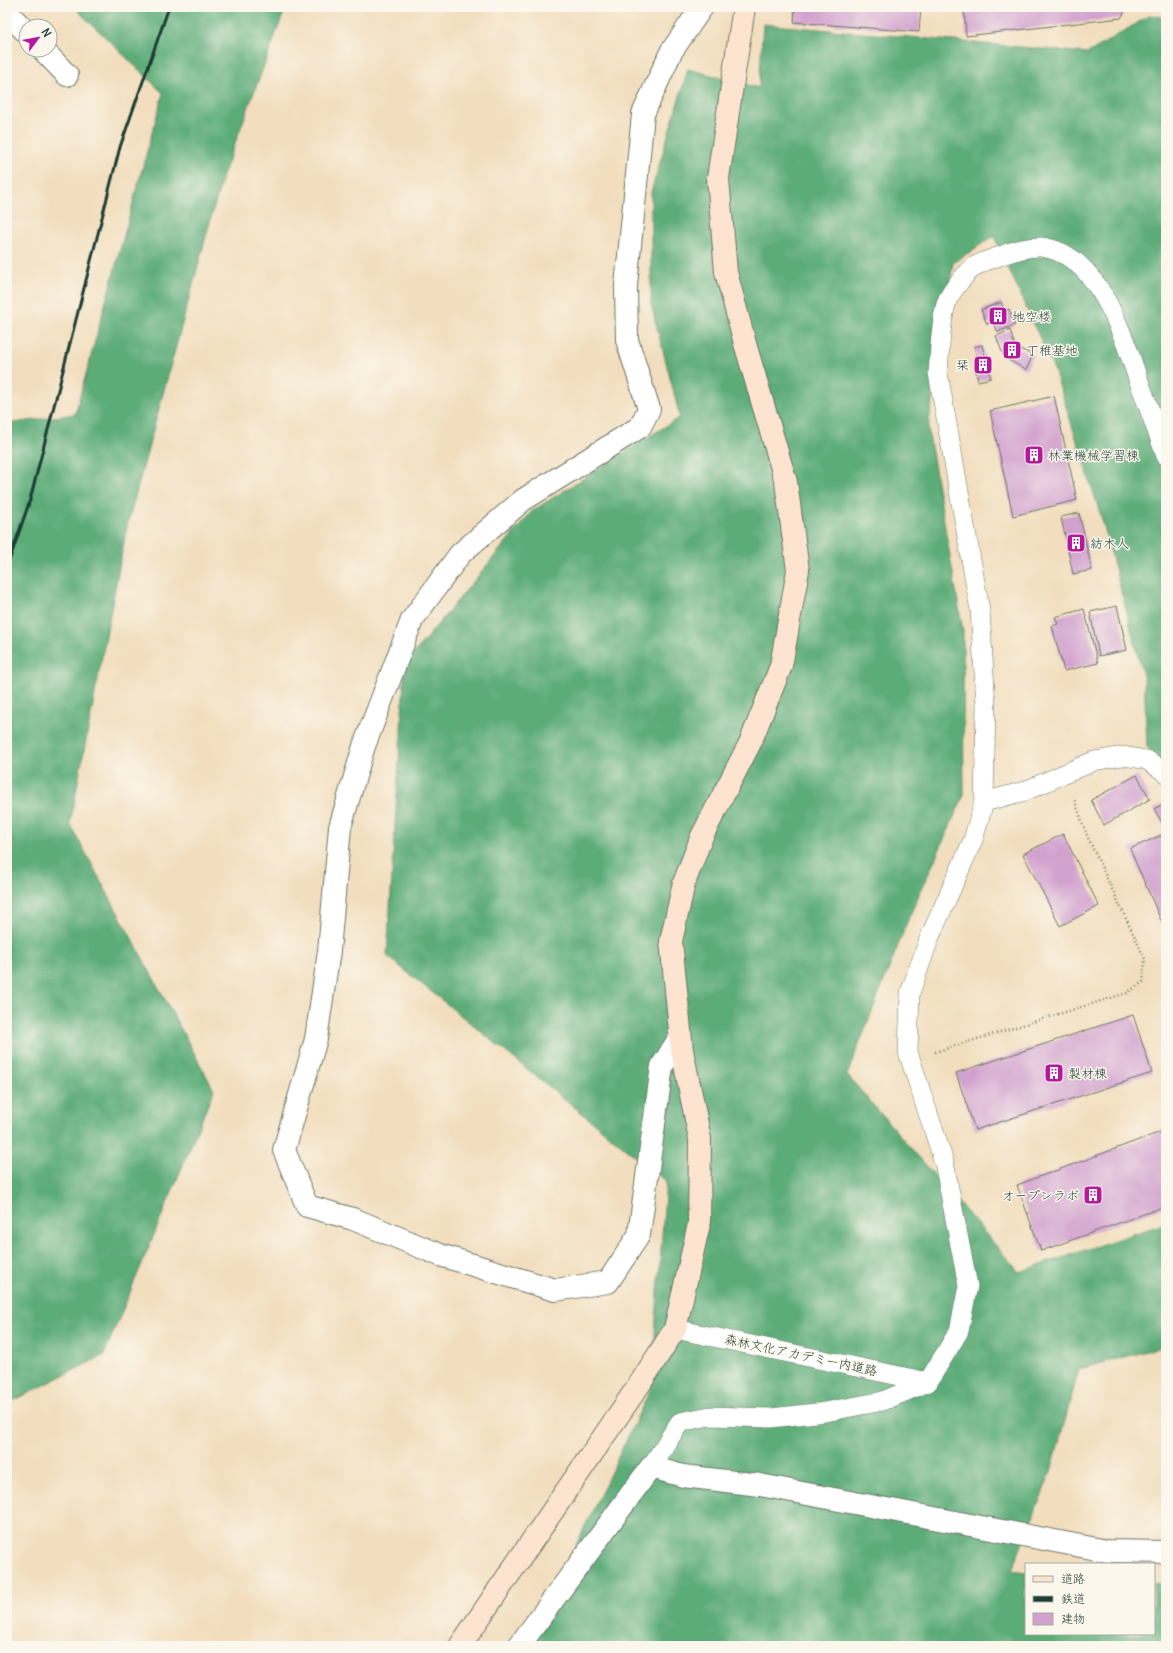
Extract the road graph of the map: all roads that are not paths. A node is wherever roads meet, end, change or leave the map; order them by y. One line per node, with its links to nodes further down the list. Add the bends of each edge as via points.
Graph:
1 (702, 7): 10 (street, via 671,52 643,114 626,286 627,340 649,409 640,426 523,500 460,554 412,620 364,746 340,827 329,951 316,1039 284,1150 308,1206 353,1219 440,1254 555,1290 608,1282 639,1235 662,1066)
2 (744, 7): 10 (street, via 718,178 726,272 786,482 798,570 782,666 750,743 702,836 684,884 671,942)
3 (7, 12): 4 (street)
4 (18, 24)
5 (50, 58): 6 (street)
6 (67, 76)
7 (1166, 456): 9 (lane, via 1120,328 1097,286 1079,266 1062,254 1041,247 1019,250 975,266 960,281 946,303 938,373 980,610 986,705)
8 (1166, 773): 9 (lane, via 1147,760 1123,756 1094,761 1025,791)
9 (984, 802): 12 (lane, via 973,840 929,939 910,994 908,1052 944,1162 968,1286 959,1331)
10 (680, 1037): 11 (street, via 700,1139 699,1224)
11 (674, 1329): 12 (lane, 森林文化アカデミー内道路); 15 (street, via 639,1386)
12 (928, 1382): 13 (lane, via 882,1400 825,1412 771,1418 710,1416 680,1422)
13 (651, 1467): 14 (street, via 683,1476 760,1485 1107,1551); 16 (street)
14 (1166, 1552)
15 (460, 1646)
16 (519, 1646)

